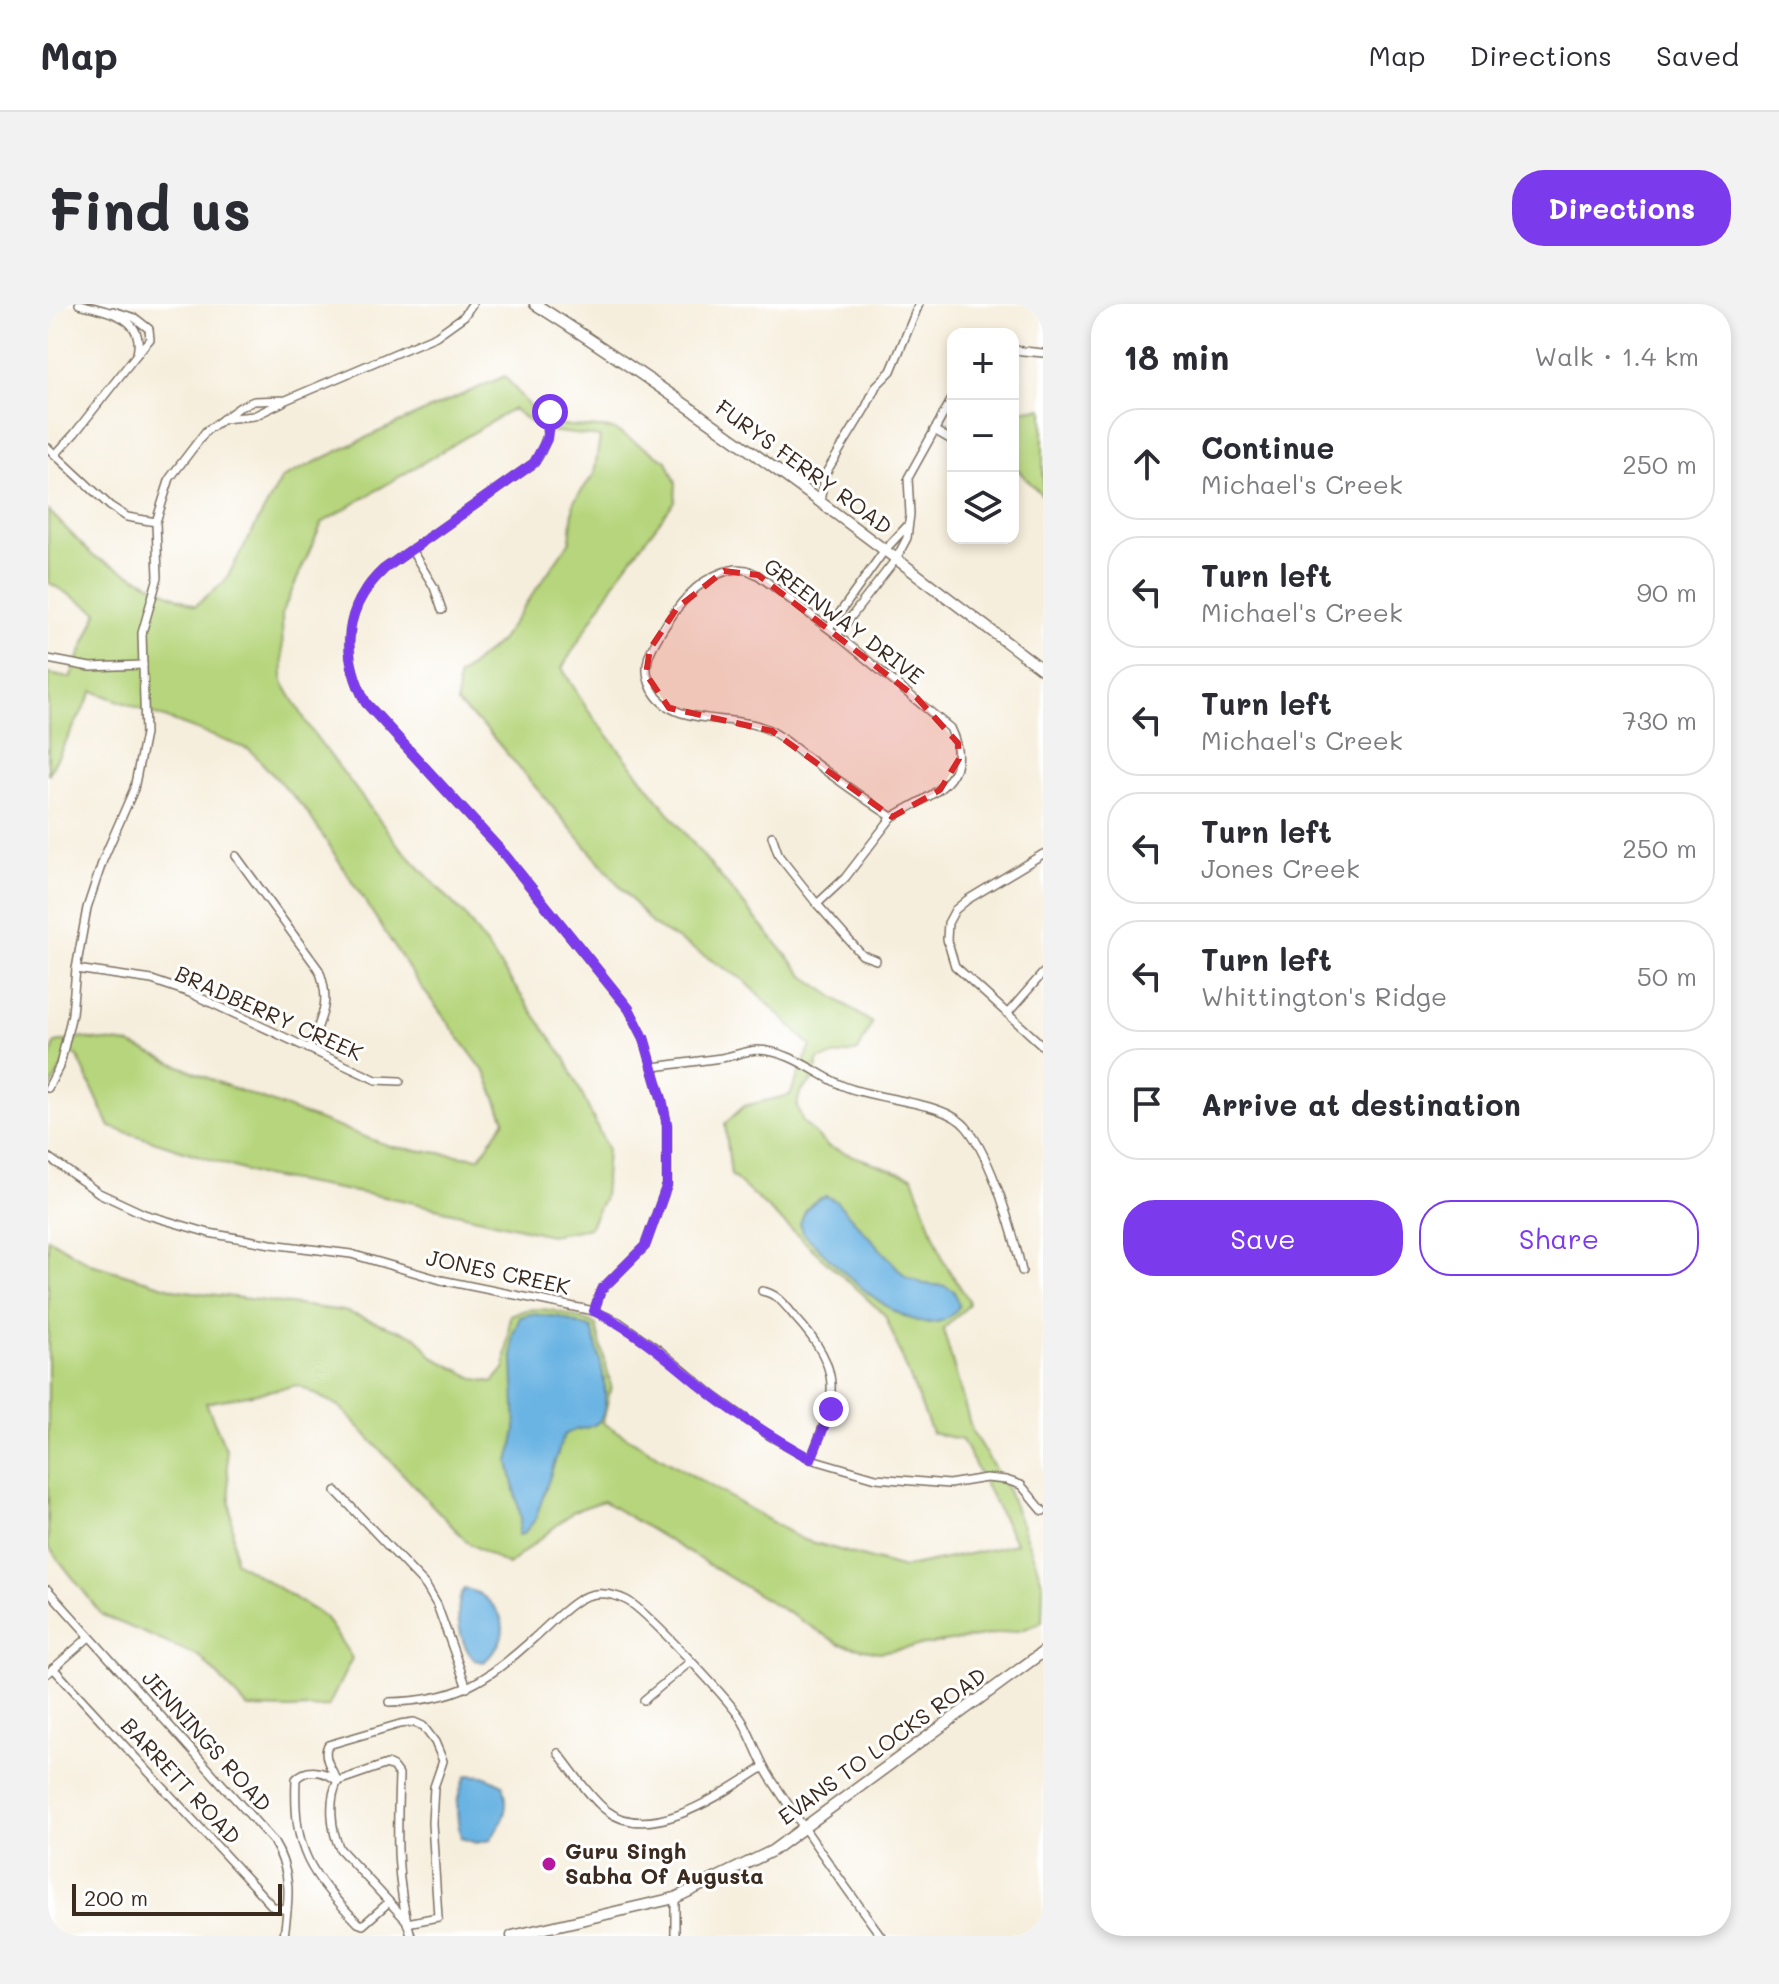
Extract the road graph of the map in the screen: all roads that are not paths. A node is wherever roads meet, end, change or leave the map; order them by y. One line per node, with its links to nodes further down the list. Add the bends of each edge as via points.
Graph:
1 (79, 304): 14 (street, via 126,321 138,333 137,354)
2 (472, 304): 7 (street, via 436,336)
3 (535, 304): 15 (main road, FURYS FERRY ROAD, via 620,358)
4 (919, 304): 15 (street, via 891,371 876,386 824,476)
5 (1019, 351): 6 (street)
6 (1043, 353)
7 (286, 400): 10 (street, via 254,416); 10 (street, via 254,401)
8 (951, 400): 11 (street)
9 (550, 412): 18 (street, via 547,439 534,463)
10 (221, 419): 16 (street, via 170,478)
11 (934, 430): 12 (street); 17 (street, via 908,478)
12 (947, 438)
13 (48, 448): 14 (street)
14 (55, 455): 16 (street, via 119,512)
15 (820, 504): 19 (main road, FURYS FERRY ROAD)
16 (156, 522): 25 (street, via 158,577 142,633)
17 (909, 524): 19 (street); 20 (street)
18 (412, 551): 21 (street); 38 (street, via 368,584 354,613 349,636 353,679 366,703 504,854 629,1009)
19 (884, 551): 20 (main road, FURYS FERRY ROAD); 22 (street)
20 (896, 559): 23 (street); 26 (main road, FURYS FERRY ROAD)
21 (442, 610)
22 (829, 628): 23 (street, GREENWAY DRIVE); 27 (street, GREENWAY DRIVE, via 758,575 724,571 702,582 677,608 650,649 646,674 657,700 669,708 772,731)
23 (837, 635): 27 (street, GREENWAY DRIVE, via 928,708 958,743 953,775 940,790)
24 (48, 659): 25 (street, via 90,667)
25 (143, 665): 33 (street, via 145,734 134,789 87,908)
26 (1043, 670)
27 (892, 817): 31 (street, GREENWAY DRIVE, via 845,878)
28 (772, 836): 31 (street, via 779,856)
29 (1043, 854): 35 (street, via 967,900 948,923 955,966)
30 (236, 856): 37 (street, via 319,970 327,991)
31 (817, 904): 32 (street, via 862,955)
32 (876, 960)
33 (76, 969): 37 (street, BRADBERRY CREEK, via 152,980 190,993); 40 (street, via 66,1042)
34 (1043, 973): 35 (street)
35 (1008, 1013): 36 (street)
36 (1043, 1046)
37 (309, 1049): 39 (street, BRADBERRY CREEK, via 376,1080)
38 (654, 1067): 42 (street, via 755,1050 782,1053 843,1086 951,1114 967,1127 981,1152 1008,1215); 44 (street, via 667,1125 667,1185 645,1246 601,1290)
39 (400, 1081)
40 (48, 1088)
41 (48, 1157): 44 (street, JONES CREEK, via 110,1199 209,1233 351,1254 441,1280)
42 (1022, 1271)
43 (762, 1291): 45 (street, via 774,1293 805,1327 828,1367 831,1409)
44 (594, 1311): 45 (street, JONES CREEK, via 619,1322 725,1404)
45 (811, 1459): 47 (street, JONES CREEK, via 876,1478 949,1484 1006,1480 1021,1485)
46 (336, 1491): 53 (street, via 426,1586)
47 (1043, 1511)
48 (48, 1590): 49 (street, JENNINGS ROAD)
49 (88, 1638): 52 (street); 62 (street, JENNINGS ROAD, via 273,1841 285,1860)
50 (1043, 1652): 59 (main road, EVANS TO LOCKS ROAD)
51 (690, 1662): 53 (street, via 628,1600 602,1592 569,1606 506,1664); 54 (street); 57 (street, via 742,1720)
52 (51, 1671): 62 (street, BARRETT ROAD, via 273,1907)
53 (467, 1688): 55 (street, via 421,1701)
54 (644, 1700)
55 (389, 1702)
56 (558, 1753): 57 (street, via 606,1810 629,1821 656,1822 681,1814)
57 (764, 1767): 59 (street)
58 (338, 1781): 61 (street, via 332,1792 335,1838); 61 (street, via 310,1771 296,1779 307,1863 358,1923 363,1925); 63 (street, via 387,1764 399,1775 396,1839); 63 (street, via 326,1757 328,1745 414,1722 439,1749 443,1761 434,1787 432,1823 438,1917)
59 (805, 1827): 60 (main road, EVANS TO LOCKS ROAD, via 772,1851); 69 (street)
60 (675, 1898): 64 (main road, EVANS TO LOCKS ROAD); 68 (street)
61 (389, 1902): 63 (street)
62 (287, 1910): 65 (street, JENNINGS ROAD)
63 (407, 1921): 66 (street)
64 (549, 1931): 67 (main road, EVANS TO LOCKS ROAD)
65 (284, 1936)
66 (411, 1936)
67 (512, 1936)
68 (675, 1936)
69 (881, 1936)

